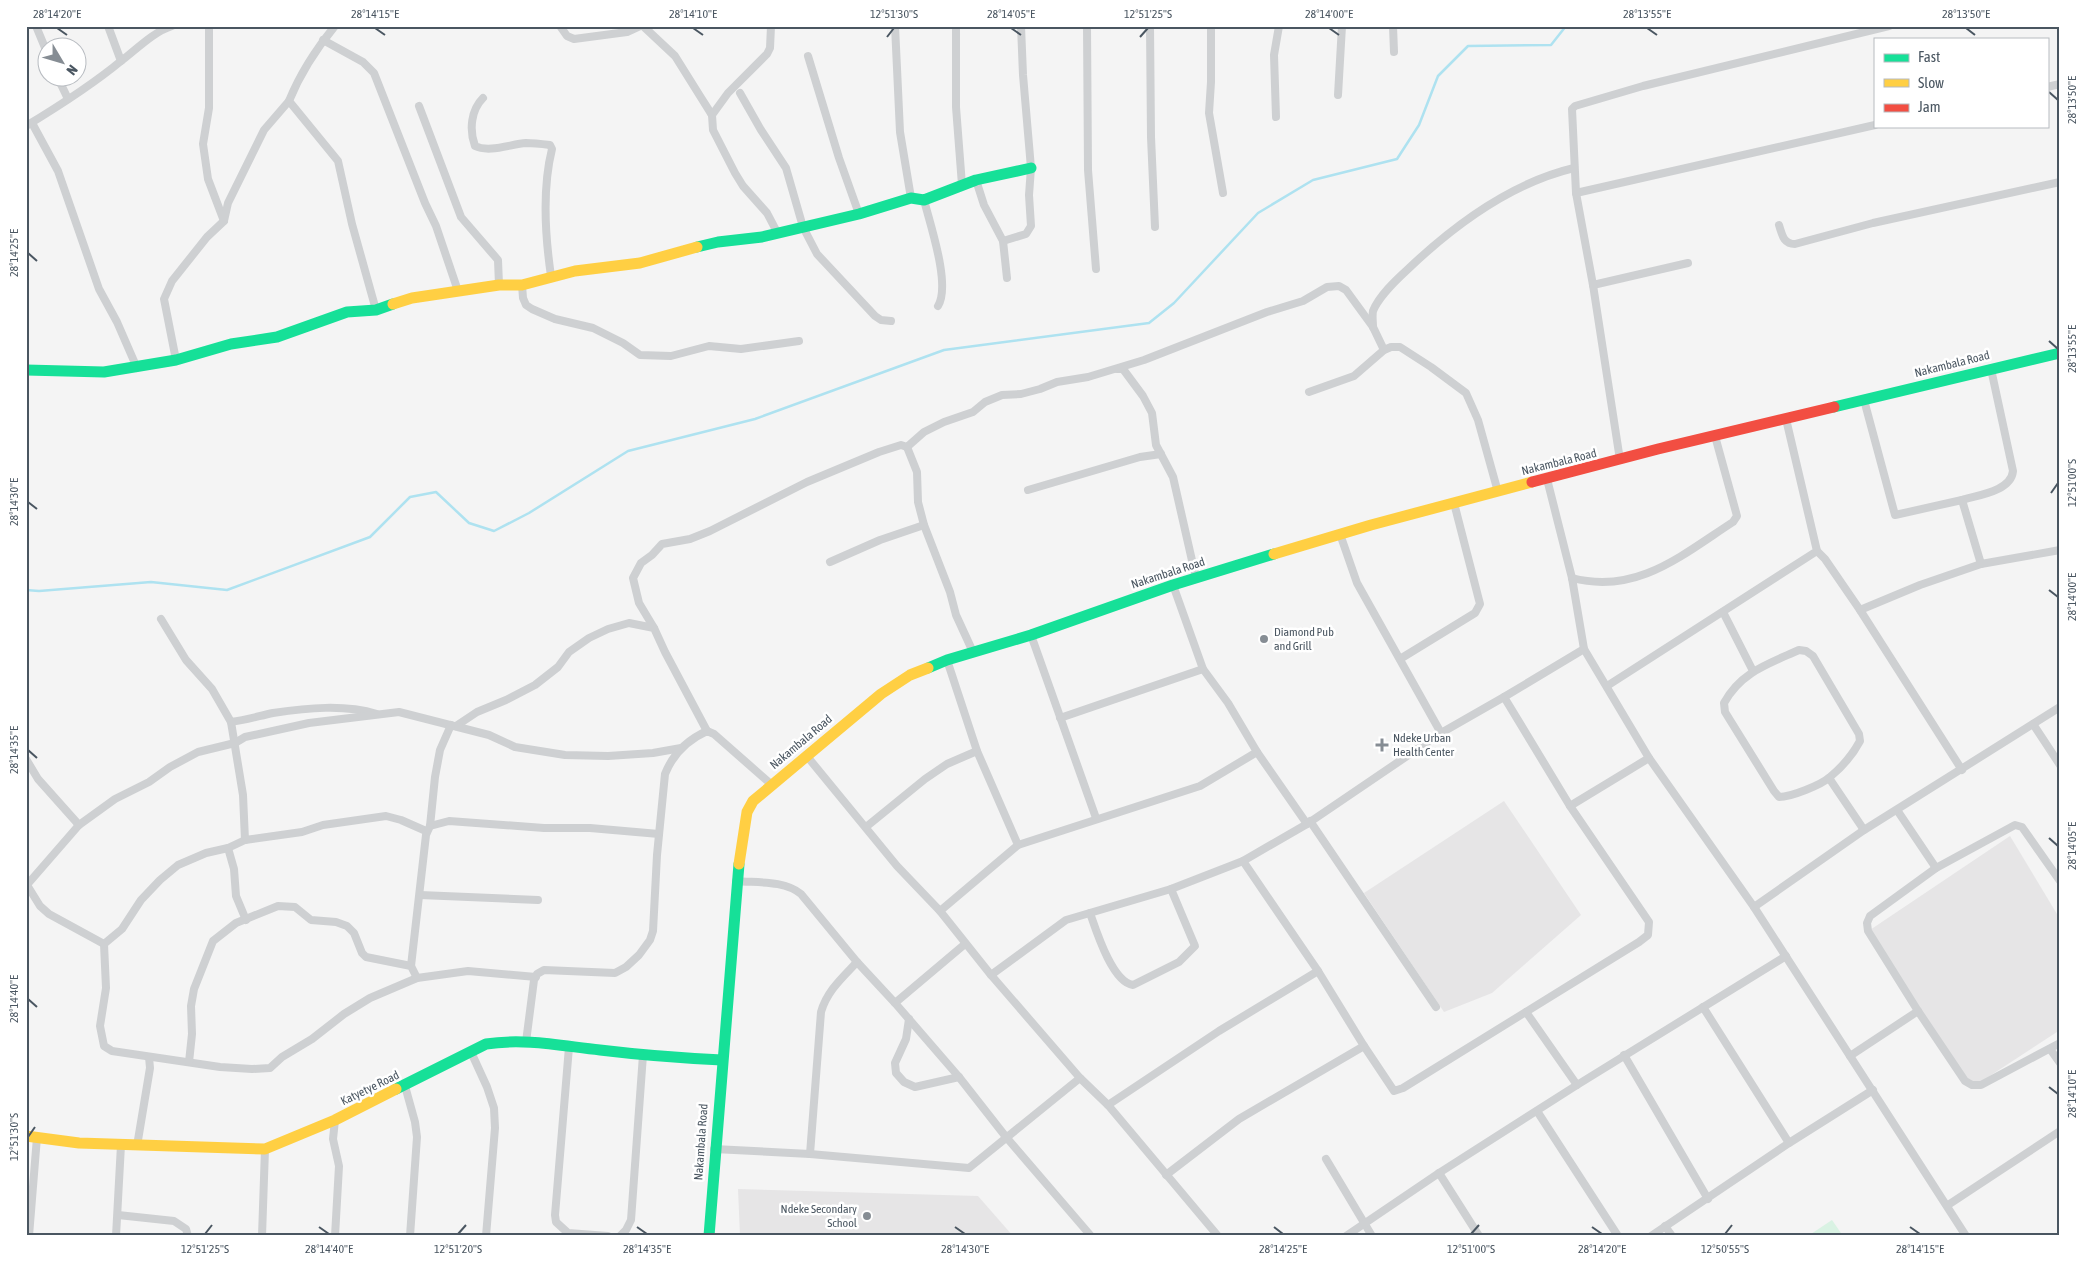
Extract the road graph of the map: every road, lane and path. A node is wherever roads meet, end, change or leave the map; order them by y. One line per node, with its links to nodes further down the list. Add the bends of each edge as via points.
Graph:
1 (36, 26): 21 (street)
2 (108, 26): 25 (street)
3 (172, 26): 25 (street)
4 (210, 26): 47 (street, via 208,108 203,144 208,179)
5 (335, 26): 22 (street)
6 (560, 26): 7 (street, via 567,36 574,39 627,32)
7 (640, 26)
8 (644, 26): 33 (street, via 674,56)
9 (771, 26): 33 (street, via 767,54 728,93)
10 (895, 26): 44 (street, via 900,132)
11 (956, 26): 41 (street, via 956,108)
12 (1021, 26): 37 (street)
13 (1087, 26): 54 (street, via 1088,170)
14 (1150, 26): 50 (street)
15 (1211, 26): 42 (street, via 1209,113)
16 (1279, 26): 34 (street, via 1274,56)
17 (1342, 26): 28 (street)
18 (1393, 26): 23 (street)
19 (1890, 26): 20 (street)
20 (1866, 29): 38 (street, via 1575,106 1571,114)
21 (41, 38)
22 (323, 40): 31 (street, via 296,83); 60 (street, via 363,62 374,73 439,234)
23 (1394, 52)
24 (808, 56): 46 (street)
25 (121, 61): 30 (street)
26 (63, 88): 30 (street)
27 (740, 93): 49 (street, via 786,168)
28 (1338, 95)
29 (483, 98): 55 (street, via 474,112 476,146 488,148 529,143 550,145 552,149 548,167 546,228)
30 (68, 99): 35 (street)
31 (289, 101): 47 (street, via 264,130 228,203); 62 (street, via 338,161)
32 (419, 106): 57 (street, via 461,217 498,260)
33 (712, 115): 51 (street, via 713,130 735,173 767,213)
34 (1276, 117)
35 (29, 125): 69 (street, via 58,171 99,289)
36 (1874, 125): 43 (street)
37 (1031, 168): 39 (main road); 52 (street, via 1030,230)
38 (1574, 168): 43 (street); 64 (street, via 1551,174 1463,222 1422,256 1384,295 1372,314)
39 (976, 180): 41 (main road); 52 (street, via 984,205)
40 (2060, 182): 48 (street, via 1873,223 1794,244 1784,240)
41 (962, 185): 45 (main road)
42 (1223, 193)
43 (1576, 193): 59 (street)
44 (911, 198): 45 (main road); 46 (main road)
45 (924, 200): 61 (street, via 940,263 943,298)
46 (859, 214): 49 (main road)
47 (224, 221): 68 (street, via 207,237 172,281 165,295)
48 (1779, 226)
49 (803, 227): 51 (main road); 63 (street, via 817,254 875,316)
50 (1155, 227)
51 (777, 232): 55 (main road, via 718,242 640,263)
52 (1003, 241): 56 (street)
53 (1688, 263): 59 (street)
54 (1096, 269)
55 (551, 276): 58 (main road)
56 (1007, 278)
57 (499, 285): 58 (main road); 60 (main road)
58 (522, 285): 65 (street, via 523,298 532,309 593,328 640,355 671,356 710,346 741,349)
59 (1593, 285): 79 (street)
60 (458, 291): 62 (main road, via 412,298)
61 (938, 306)
62 (376, 310): 68 (main road, via 347,312 277,337 231,344)
63 (891, 321)
64 (1373, 327): 66 (street); 70 (street, via 1346,290 1339,286 1326,287 1303,301)
65 (799, 342)
66 (1384, 350): 73 (street, via 1354,376); 82 (street, via 1400,347 1466,393 1478,420)
67 (2060, 353): 71 (main road, Nakambala Road)
68 (176, 360): 69 (main road)
69 (137, 368): 72 (main road, via 104,372)
70 (1117, 369): 77 (street, via 1057,382 1021,394 1002,395 973,412 924,432); 78 (street, via 1123,370 1132,380 1152,412 1156,444)
71 (1991, 369): 74 (main road, Nakambala Road); 83 (street, via 2012,476 2005,486)
72 (26, 370)
73 (1309, 392)
74 (1864, 400): 75 (main road, Nakambala Road); 83 (street, via 1892,512 1895,515)
75 (1786, 419): 76 (main road, Nakambala Road); 88 (street)
76 (1715, 436): 79 (main road, Nakambala Road); 92 (street, via 1737,516 1733,522 1659,569 1602,584)
77 (907, 447): 85 (street, via 917,472 918,502); 97 (street, via 879,452 807,482 710,531 662,544 640,563 633,578 639,602)
78 (1161, 454): 81 (street, via 1140,457); 91 (street, via 1173,477)
79 (1620, 460): 80 (main road, Nakambala Road)
80 (1547, 479): 82 (main road, Nakambala Road); 92 (street)
81 (1028, 490)
82 (1498, 492): 84 (main road, Nakambala Road)
83 (1962, 500): 90 (street)
84 (1454, 503): 86 (main road, Nakambala Road); 101 (street, via 1480,604 1475,613)
85 (924, 524): 89 (street); 100 (street, via 956,615)
86 (1340, 534): 91 (main road, Nakambala Road); 101 (street, via 1356,583)
87 (2060, 550): 90 (street)
88 (1817, 551): 94 (street, via 1826,559); 95 (street)
89 (830, 562)
90 (1981, 564): 94 (street, via 1920,584)
91 (1196, 578): 93 (main road, Nakambala Road)
92 (1572, 578): 99 (street)
93 (1172, 585): 98 (main road, Nakambala Road); 103 (street)
94 (1860, 610): 123 (street)
95 (1723, 612): 104 (street); 105 (street)
96 (162, 619): 110 (street, via 186,660 212,689)
97 (654, 628): 112 (street, via 629,623 589,638 569,652 558,667 535,685); 113 (street)
98 (1031, 635): 100 (main road, Nakambala Road); 109 (street)
99 (1584, 649): 105 (street); 106 (street)
100 (974, 652): 102 (main road, Nakambala Road)
101 (1400, 659): 114 (street)
102 (946, 660): 117 (street); 119 (main road, Nakambala Road, via 910,674)
103 (1203, 669): 109 (street); 118 (street)
104 (1753, 670): 124 (street, via 1729,694 1724,703 1725,712 1774,791 1780,797 1787,797); 124 (street, via 1799,650 1812,656 1859,734 1860,741 1856,750)
105 (1607, 686): 120 (street)
106 (1504, 697): 114 (street); 126 (street)
107 (2060, 707): 111 (street)
108 (379, 714): 110 (street, via 341,708 272,714); 112 (street, via 399,712); 115 (street, via 309,723)
109 (1060, 718): 128 (street)
110 (231, 722): 115 (street)
111 (2033, 724): 122 (street); 123 (street)
112 (453, 726): 116 (street, via 489,735 515,747 565,755 608,756); 132 (street, via 440,750)
113 (707, 731): 116 (street); 125 (street)
114 (1441, 734): 129 (street)
115 (234, 743): 130 (street, via 198,752 115,799); 135 (street, via 243,794)
116 (681, 748): 134 (street, via 664,774)
117 (977, 752): 131 (street, via 947,764); 136 (street)
118 (1256, 752): 128 (street, via 1200,786); 129 (street)
119 (806, 755): 125 (main road, Nakambala Road); 131 (street)
120 (1649, 758): 126 (street); 146 (street)
121 (26, 759): 130 (street, via 38,779)
122 (2060, 764)
123 (1962, 770): 127 (street)
124 (1829, 778): 133 (street)
125 (772, 785): 140 (main road, Nakambala Road, via 753,801 747,812)
126 (1570, 806): 163 (street, via 1649,922 1648,935)
127 (1897, 810): 133 (street); 139 (street)
128 (1096, 818): 136 (street)
129 (1308, 822): 138 (street); 160 (street)
130 (79, 825): 142 (street)
131 (866, 827): 147 (street, via 897,866)
132 (428, 829): 134 (street, via 449,820); 135 (street, via 386,816); 144 (street)
133 (1864, 830): 146 (street)
134 (658, 834): 157 (street, via 653,931 639,955 615,973 544,970)
135 (245, 840): 137 (street)
136 (1018, 845): 147 (street)
137 (228, 848): 149 (street, via 236,896); 150 (street, via 178,865 141,900 122,929)
138 (1244, 861): 143 (street); 155 (street)
139 (1936, 868): 141 (street, via 2014,825 2022,827); 162 (street, via 1870,916 1866,923)
140 (736, 881): 153 (street, via 793,888); 175 (main road, Nakambala Road)
141 (2060, 881)
142 (27, 885): 150 (street, via 49,914)
143 (1171, 889): 148 (street); 148 (street, via 1195,946 1179,962 1133,985 1125,982 1108,959)
144 (420, 896): 145 (street); 154 (street)
145 (538, 900)
146 (1754, 906): 152 (street)
147 (940, 911): 151 (street)
148 (1090, 913): 156 (street, via 1066,920)
149 (246, 920): 154 (street, via 278,906 295,907 311,920 347,926 354,932 366,957); 176 (street, via 236,923 213,941 208,951 191,1006)
150 (104, 944): 174 (street, via 106,988 100,1026 104,1046 112,1051)
151 (966, 944): 156 (street); 159 (street)
152 (1786, 956): 161 (street); 173 (street)
153 (857, 962): 159 (street); 194 (street, via 830,990 821,1012)
154 (411, 966): 158 (street)
155 (1318, 971): 167 (street); 183 (street, via 1219,1031)
156 (991, 975): 179 (street)
157 (536, 977): 158 (street, via 468,971); 165 (street)
158 (417, 978): 176 (street, via 370,998 270,1068 220,1067)
159 (895, 1003): 164 (street)
160 (1436, 1007)
161 (1703, 1007): 172 (street); 189 (street)
162 (1918, 1011): 169 (street, via 1965,1081 1972,1085 1981,1084); 173 (street)
163 (1526, 1012): 167 (street, via 1394,1091); 180 (street)
164 (909, 1020): 178 (street); 178 (street, via 906,1039 895,1063 896,1073 915,1087)
165 (526, 1042): 168 (main road, Katyetye Road); 170 (main road, Katyetye Road, via 486,1044)
166 (2060, 1043): 169 (street)
167 (1364, 1046): 197 (street, via 1239,1119)
168 (569, 1047): 171 (main road, Katyetye Road); 210 (street, via 556,1222 568,1233)
169 (2050, 1049): 177 (street)
170 (471, 1052): 181 (main road, Katyetye Road); 209 (street, via 494,1108)
171 (643, 1055): 175 (main road, Katyetye Road); 211 (street, via 631,1220)
172 (1624, 1055): 180 (street); 198 (street)
173 (1850, 1056): 182 (street)
174 (149, 1057): 176 (street); 191 (street)
175 (722, 1060): 193 (main road, Nakambala Road)
176 (189, 1062)
177 (2060, 1063)
178 (959, 1077): 188 (street)
179 (1080, 1078): 183 (street); 188 (street)
180 (1577, 1085): 184 (street)
181 (405, 1086): 185 (main road, Katyetye Road); 208 (street, via 417,1137)
182 (1872, 1090): 189 (street); 199 (street)
183 (1108, 1105): 197 (street)
184 (1537, 1110): 196 (street); 218 (street)
185 (335, 1120): 192 (main road, Katyetye Road); 207 (street, via 333,1139 340,1166)
186 (2060, 1131): 199 (street)
187 (32, 1136): 190 (main road, Katyetye Road); 203 (street)
188 (1006, 1137): 194 (street, via 970,1168); 213 (street)
189 (1789, 1144): 198 (street)
190 (121, 1145): 191 (main road, Katyetye Road); 200 (street)
191 (137, 1146): 192 (main road, Katyetye Road)
192 (265, 1149): 206 (street)
193 (714, 1149): 194 (street); 212 (main road, Nakambala Road)
194 (810, 1154)
195 (1326, 1159): 201 (street)
196 (1439, 1173): 201 (street); 217 (street)
197 (1166, 1175): 214 (street)
198 (1708, 1199): 202 (street)
199 (1948, 1205): 221 (street)
200 (118, 1215): 204 (street); 205 (street, via 174,1221 186,1230)
201 (1366, 1223): 215 (street); 216 (street)
202 (1665, 1226): 219 (street); 220 (street)
203 (29, 1236)
204 (116, 1236)
205 (188, 1236)
206 (262, 1236)
207 (335, 1236)
208 (410, 1236)
209 (486, 1236)
210 (608, 1236)
211 (620, 1236)
212 (708, 1236)
213 (1091, 1236)
214 (1218, 1236)
215 (1346, 1236)
216 (1372, 1236)
217 (1479, 1236)
218 (1618, 1236)
219 (1651, 1236)
220 (1672, 1236)
221 (1966, 1236)

